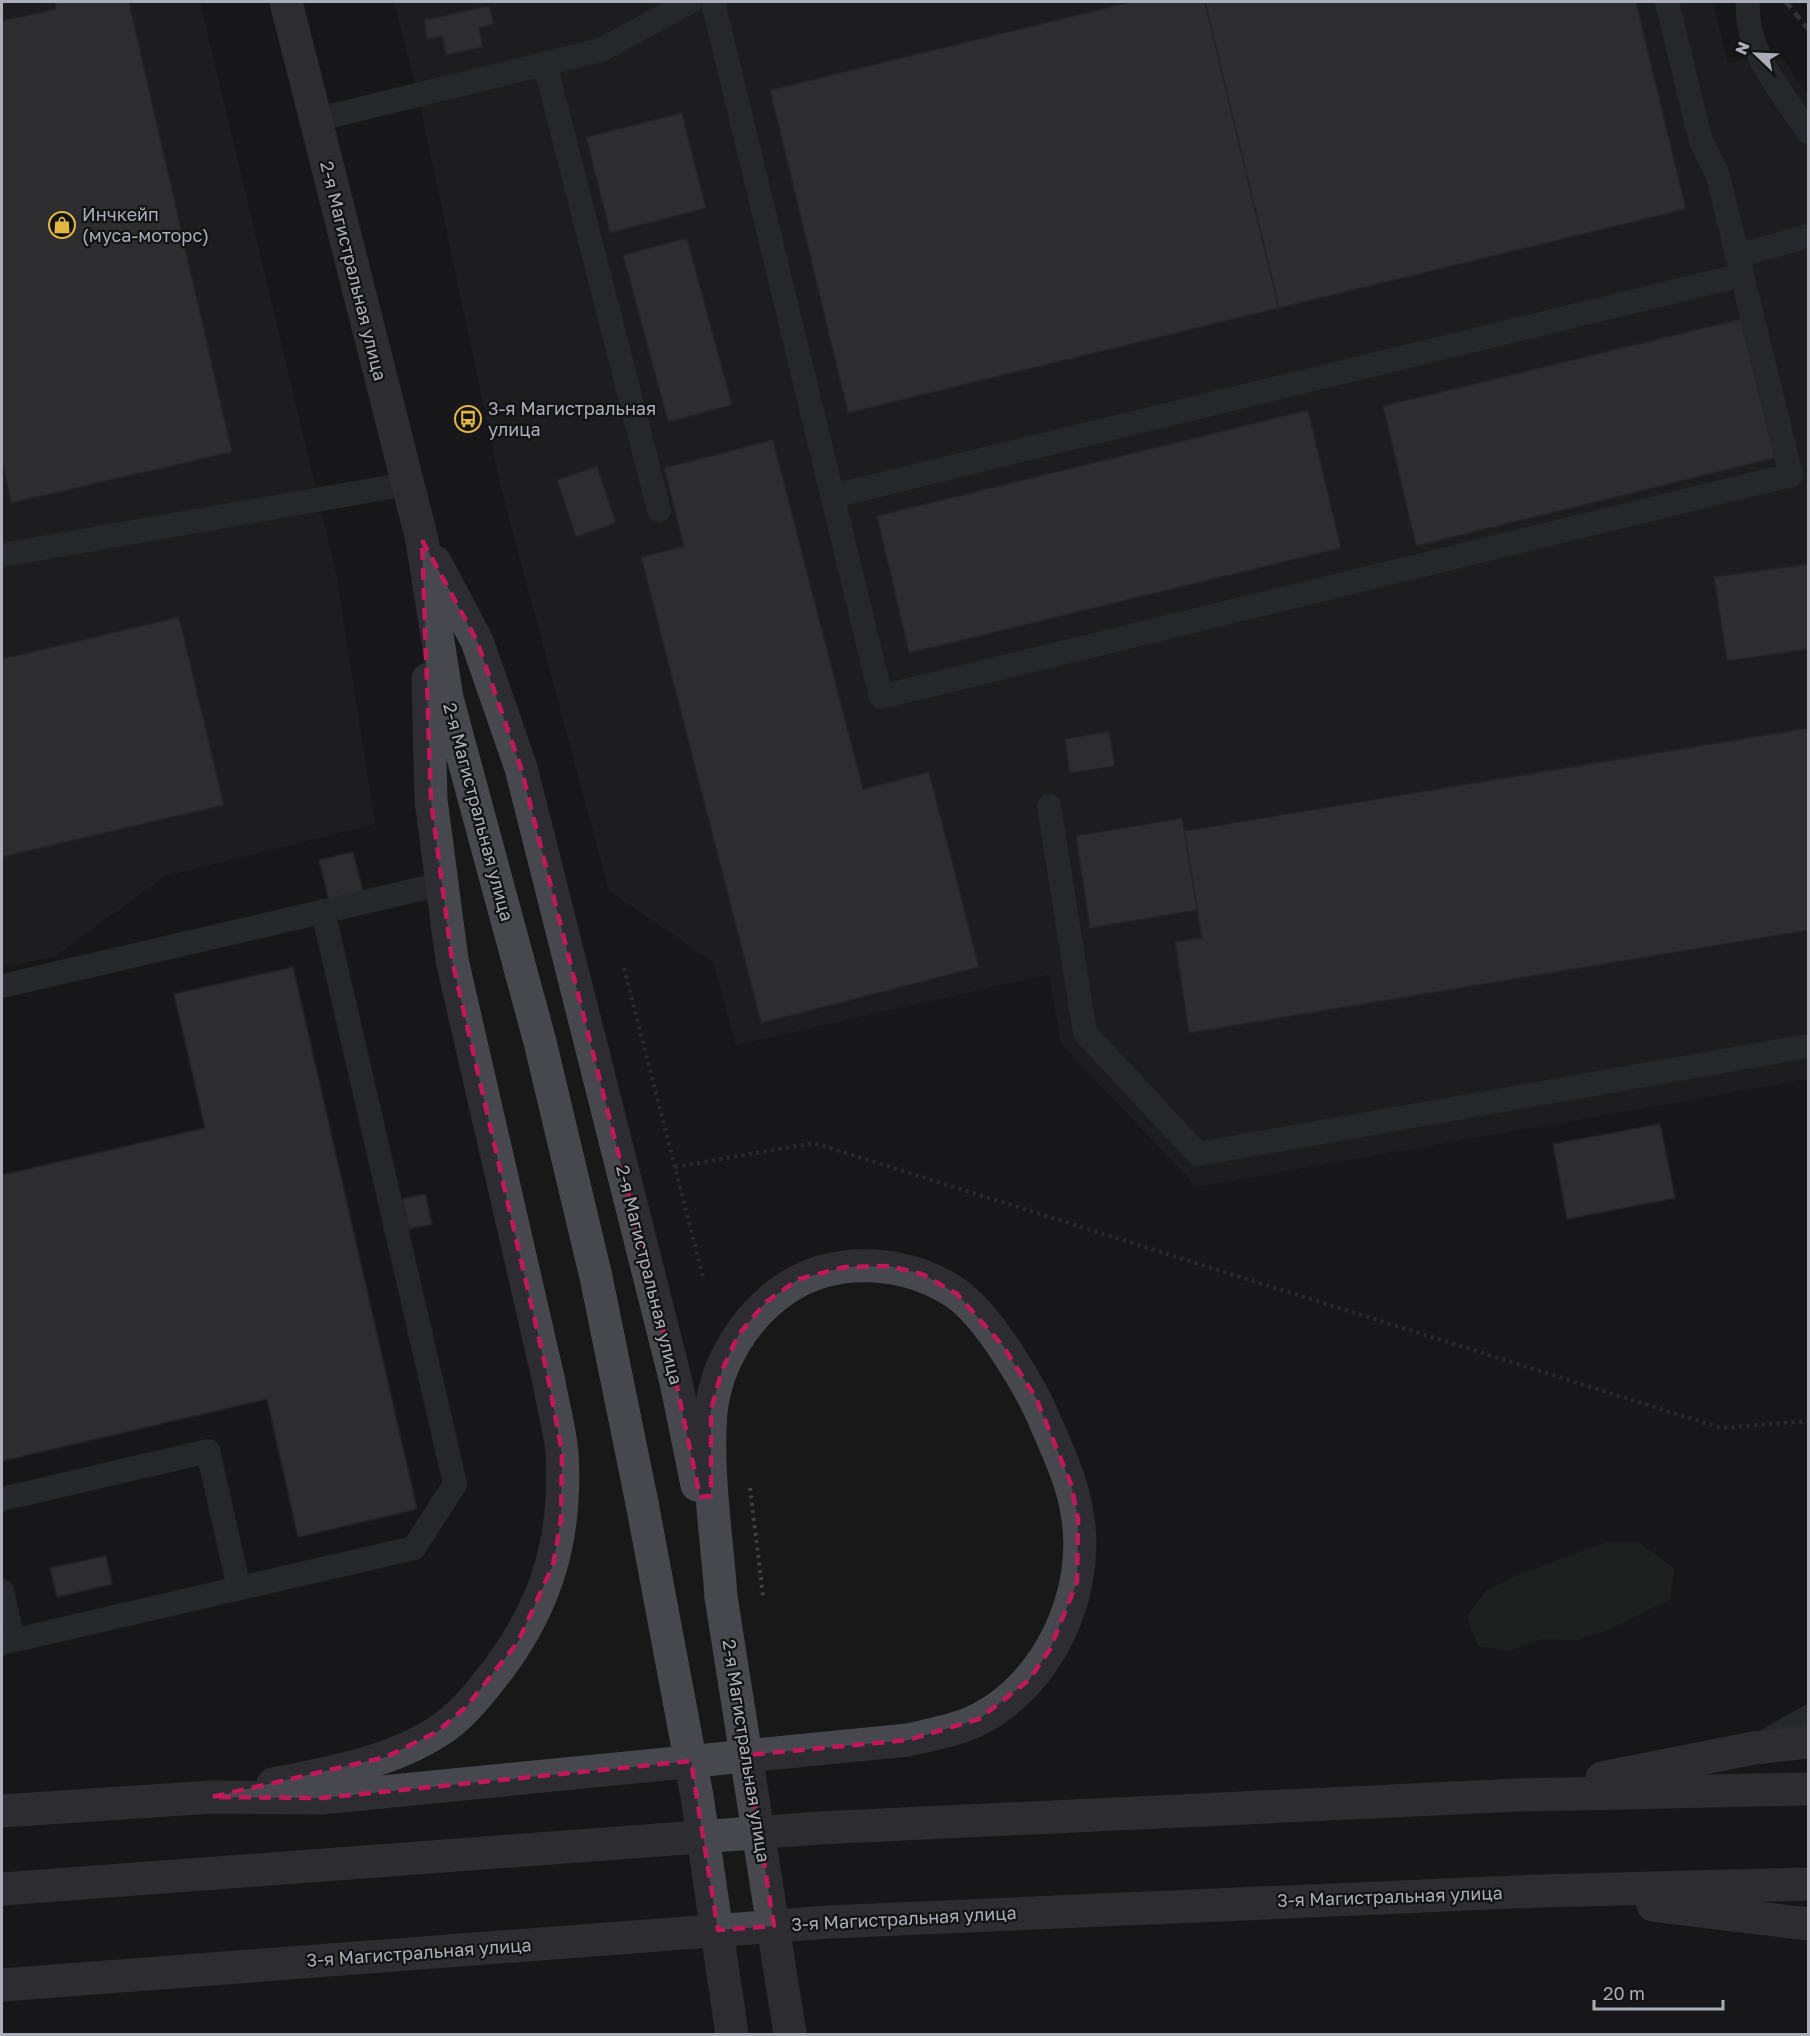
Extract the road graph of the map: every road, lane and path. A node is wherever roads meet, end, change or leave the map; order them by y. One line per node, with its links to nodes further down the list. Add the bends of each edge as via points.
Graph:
1 (286, 2): 7 (street, 2-я Магистральная улица)
2 (690, 2): 6 (lane, via 600,50)
3 (713, 2): 12 (lane)
4 (1667, 2): 10 (lane, via 1700,138 1718,176)
5 (1748, 2): 8 (lane, via 1747,14 1758,56)
6 (545, 64): 7 (lane); 13 (lane)
7 (315, 120): 11 (street, 2-я Магистральная улица)
8 (1809, 132)
9 (1809, 236): 10 (lane)
10 (1740, 266): 12 (lane); 12 (lane, via 1791,475 881,697)
11 (407, 484): 14 (street, 2-я Магистральная улица); 15 (lane)
12 (833, 496)
13 (659, 510)
14 (424, 547): 17 (street, via 431,800); 25 (street, 2-я Магистральная улица, via 477,641 521,768); 42 (street, 2-я Магистральная улица, bridge, via 447,698 540,1042 596,1277 698,1796)
15 (2, 555)
16 (1049, 806): 21 (lane, via 1085,1034 1198,1154)
17 (442, 884): 18 (lane); 35 (street, via 452,960 562,1453 561,1520 553,1565 518,1642 467,1706 437,1732 386,1757)
18 (323, 911): 20 (lane); 27 (lane, via 454,1484 414,1548)
19 (624, 968): 22 (path)
20 (2, 986)
21 (1808, 1046)
22 (675, 1167): 23 (path); 24 (path, via 814,1143 1722,1428)
23 (703, 1277)
24 (1809, 1421)
25 (706, 1494): 35 (street, via 711,1410 722,1370 739,1334 766,1302 799,1279 845,1267 889,1266 922,1274 957,1294 1003,1346 1036,1398 1073,1495 1080,1554 1077,1582 1050,1649 1029,1680 1004,1704 950,1730 908,1740 332,1797); 43 (street, 2-я Магистральная улица, bridge)
26 (2, 1499): 27 (lane, via 208,1451)
27 (239, 1588): 29 (lane)
28 (2, 1591): 29 (lane)
29 (7, 1642)
30 (1809, 1717): 32 (lane)
31 (1809, 1742): 32 (street)
32 (1754, 1748): 34 (street)
33 (1809, 1789): 34 (street)
34 (1518, 1795): 38 (street, via 819,1828)
35 (212, 1797): 36 (street)
36 (2, 1811)
37 (1809, 1884): 39 (street, 3-я Магистральная улица)
38 (2, 1889)
39 (1538, 1891): 40 (street); 41 (street, 3-я Магистральная улица, via 829,1922)
40 (1809, 1924)
41 (2, 1985)
42 (732, 2034)
43 (790, 2034)

